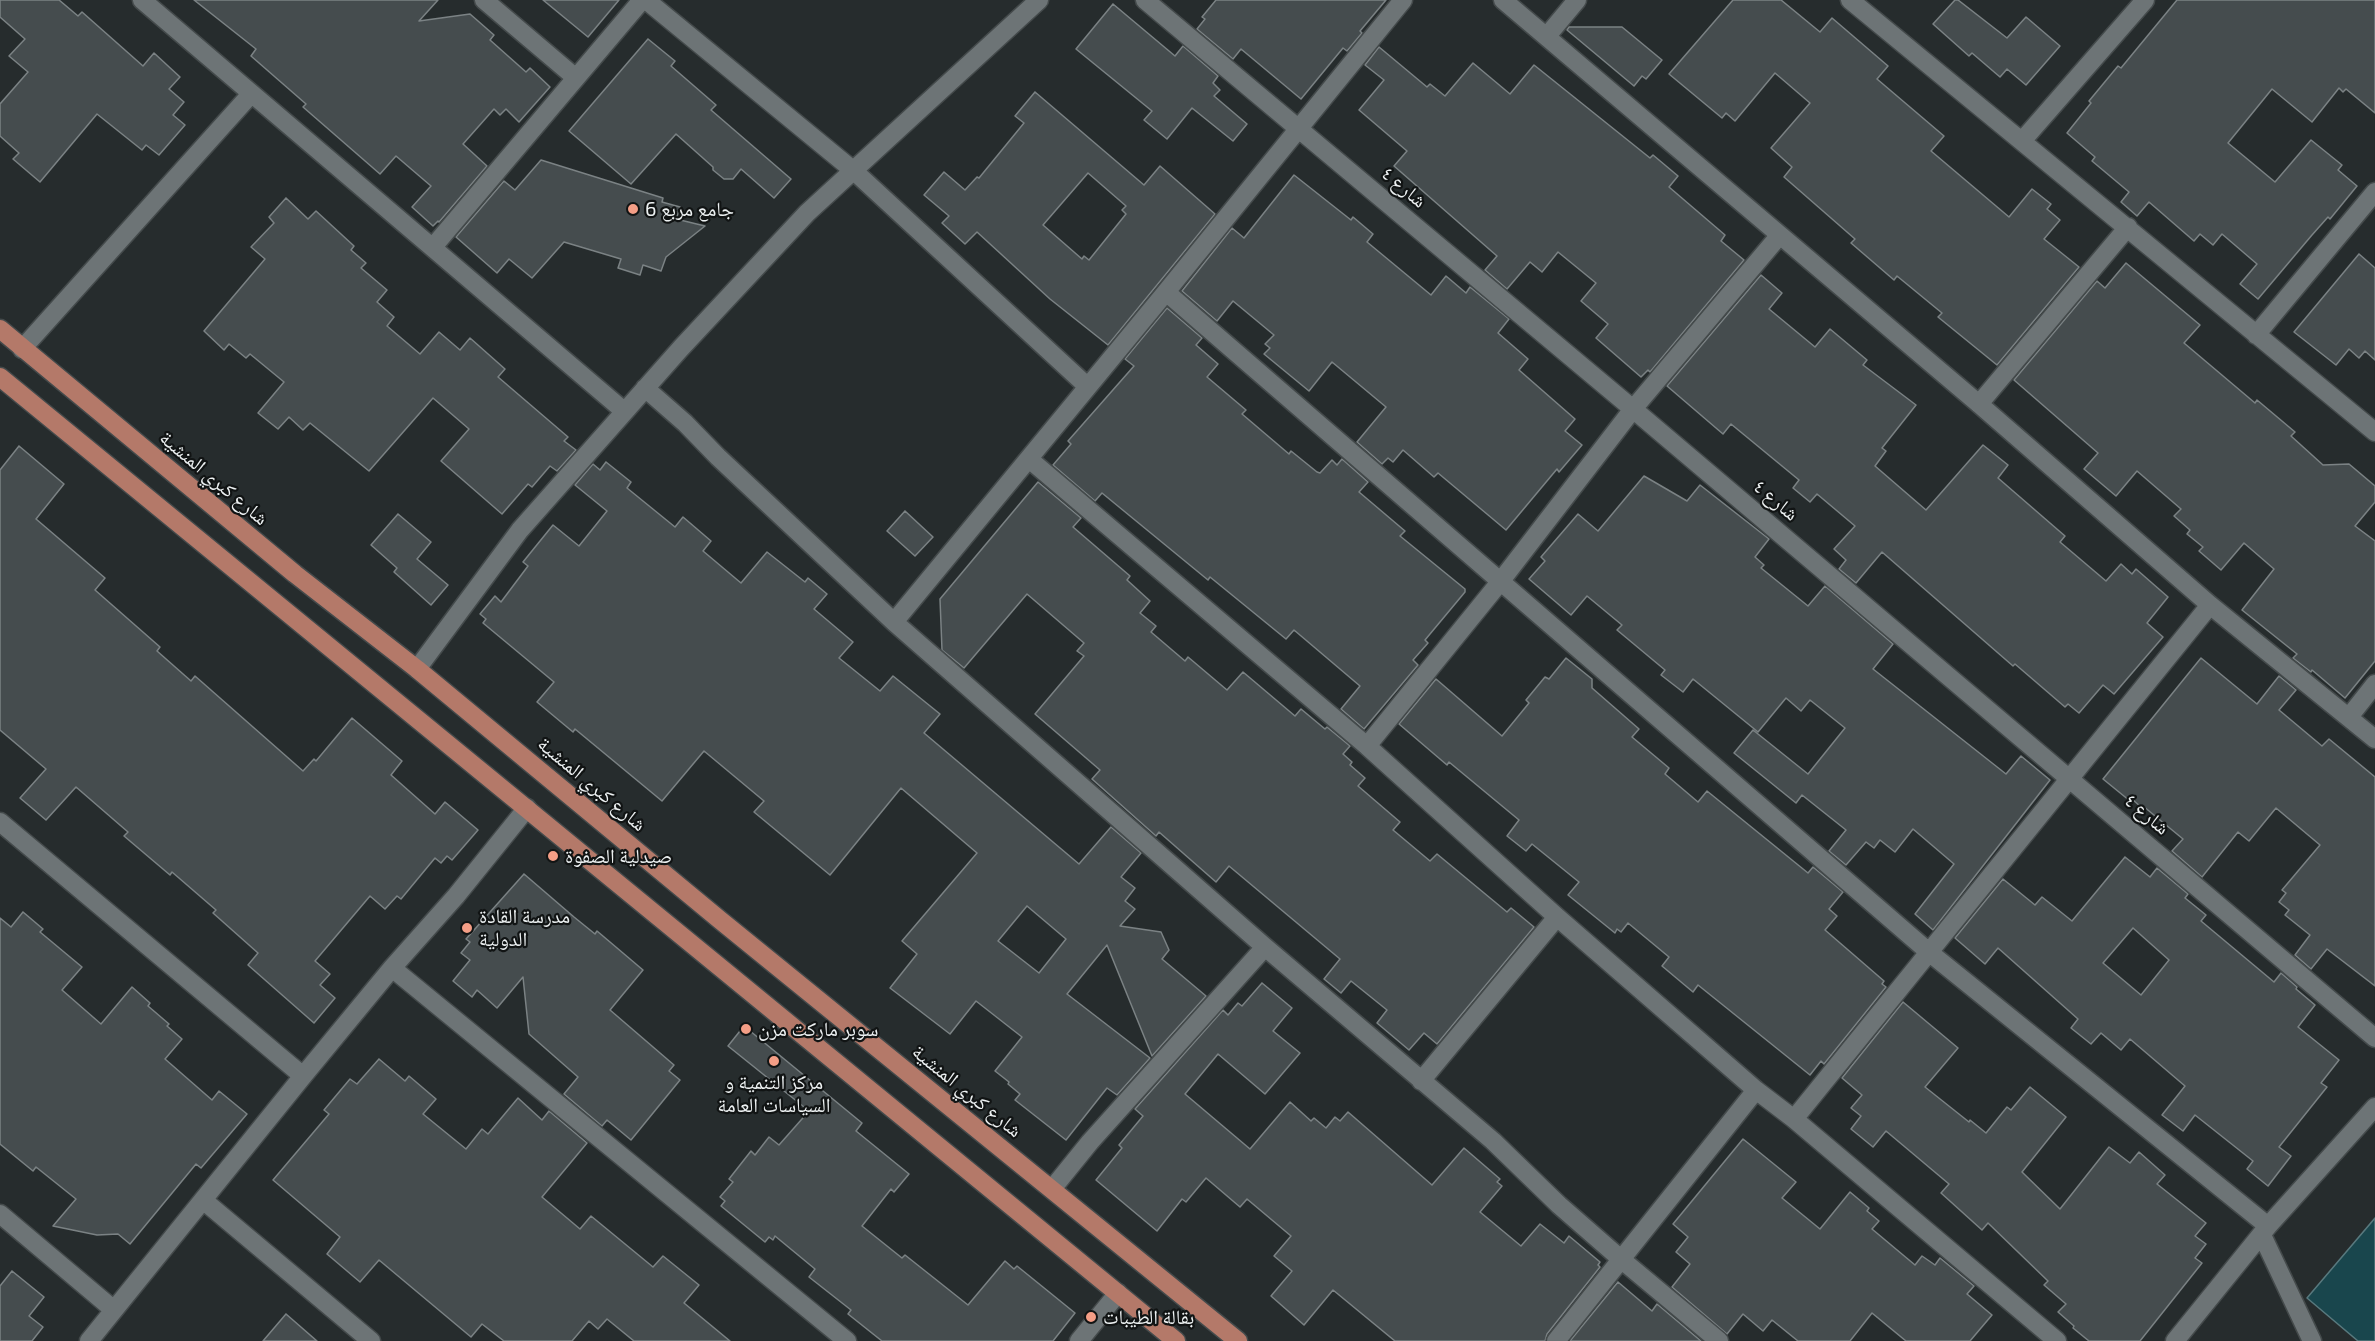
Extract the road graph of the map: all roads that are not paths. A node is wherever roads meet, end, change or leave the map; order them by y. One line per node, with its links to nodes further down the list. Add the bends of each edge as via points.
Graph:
1 (142, 0): 13 (street)
2 (484, 0): 12 (street)
3 (644, 0): 12 (street); 16 (street)
4 (1039, 0): 16 (street)
5 (1144, 0): 14 (street, شارع ٤)
6 (1403, 0): 14 (street)
7 (1503, 0): 11 (street)
8 (1577, 0): 11 (street)
9 (1850, 0): 15 (street)
10 (2145, 0): 15 (street)
11 (1547, 36): 19 (street)
12 (576, 78): 20 (street)
13 (251, 94): 20 (street); 24 (street)
14 (1298, 128): 21 (street); 29 (street, شارع ٤)
15 (2022, 141): 18 (street)
16 (854, 171): 26 (street); 27 (street, via 807,213)
17 (2375, 192): 23 (street)
18 (2128, 227): 23 (street); 28 (street)
19 (1779, 236): 28 (street); 29 (street)
20 (432, 247): 30 (street)
21 (1166, 292): 26 (street); 33 (street)
22 (0, 329): 24 (main road, شارع كبري المنشية)
23 (2256, 335): 31 (street)
24 (22, 349): 36 (main road, شارع كبري المنشية)
25 (0, 377): 42 (main road)
26 (1087, 386): 32 (street)
27 (645, 388): 30 (street); 35 (street)
28 (1979, 404): 34 (street)
29 (1633, 409): 33 (street); 41 (street, شارع ٤)
30 (624, 411): 36 (street, via 520,530)
31 (2375, 432)
32 (1029, 459): 35 (street); 40 (street)
33 (1500, 582): 40 (street); 46 (street)
34 (2210, 604): 38 (street); 41 (street)
35 (894, 622): 45 (street)
36 (417, 669): 54 (main road, شارع كبري المنشية)
37 (2375, 684): 38 (street)
38 (2349, 717): 39 (street)
39 (2375, 739)
40 (1367, 746): 44 (street)
41 (2071, 779): 46 (street); 48 (street, شارع ٤)
42 (527, 808): 47 (street); 59 (main road)
43 (0, 822): 49 (street)
44 (1557, 917): 50 (street); 51 (street)
45 (1265, 947): 50 (street); 54 (street)
46 (1930, 953): 53 (street); 57 (street)
47 (392, 968): 49 (street); 63 (street)
48 (2375, 1038)
49 (303, 1076): 55 (street)
50 (1420, 1082): 58 (street, via 1493,1141)
51 (1756, 1090): 53 (street); 58 (street)
52 (2375, 1107): 57 (street)
53 (1794, 1119): 69 (street)
54 (1052, 1189): 66 (main road, شارع كبري المنشية)
55 (203, 1200): 60 (street); 62 (street)
56 (0, 1214): 60 (street)
57 (2265, 1230): 70 (street); 71 (street)
58 (1622, 1260): 67 (street); 68 (street)
59 (1118, 1293): 64 (street); 65 (main road)
60 (114, 1310): 61 (street)
61 (89, 1341)
62 (371, 1341)
63 (847, 1341)
64 (1078, 1341)
65 (1176, 1341)
66 (1238, 1341)
67 (1556, 1341)
68 (1719, 1341)
69 (2057, 1341)
70 (2175, 1341)
71 (2312, 1341)

